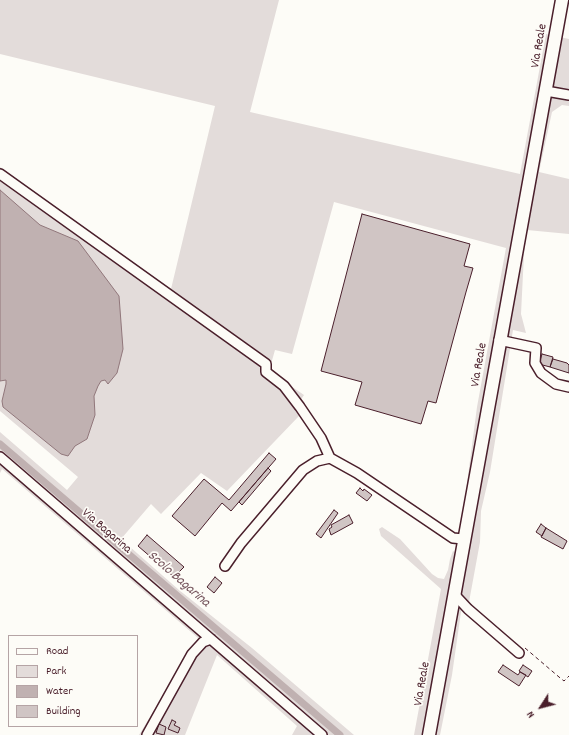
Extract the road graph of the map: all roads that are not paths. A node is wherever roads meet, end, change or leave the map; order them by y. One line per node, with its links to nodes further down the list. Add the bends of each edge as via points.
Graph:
1 (562, 0): 2 (main road, Via Reale)
2 (546, 91): 3 (street); 5 (main road, Via Reale)
3 (569, 95)
4 (0, 174): 8 (street, via 266,364 266,372 284,386 321,438)
5 (499, 340): 6 (street, via 536,348 535,363 540,373 556,384); 9 (main road, Via Reale)
6 (569, 388)
7 (0, 457): 12 (street, Via Bagarina)
8 (330, 458): 9 (street, via 357,473 453,538); 10 (street, via 317,461 303,470 241,543)
9 (463, 539): 11 (main road, Via Reale)
10 (225, 566)
11 (454, 594): 13 (street, via 468,609); 16 (main road, Via Reale)
12 (211, 639): 14 (street, via 203,642 192,654); 15 (street, Via Bagarina)
13 (521, 649)
14 (147, 735)
15 (322, 735)
16 (428, 735)

